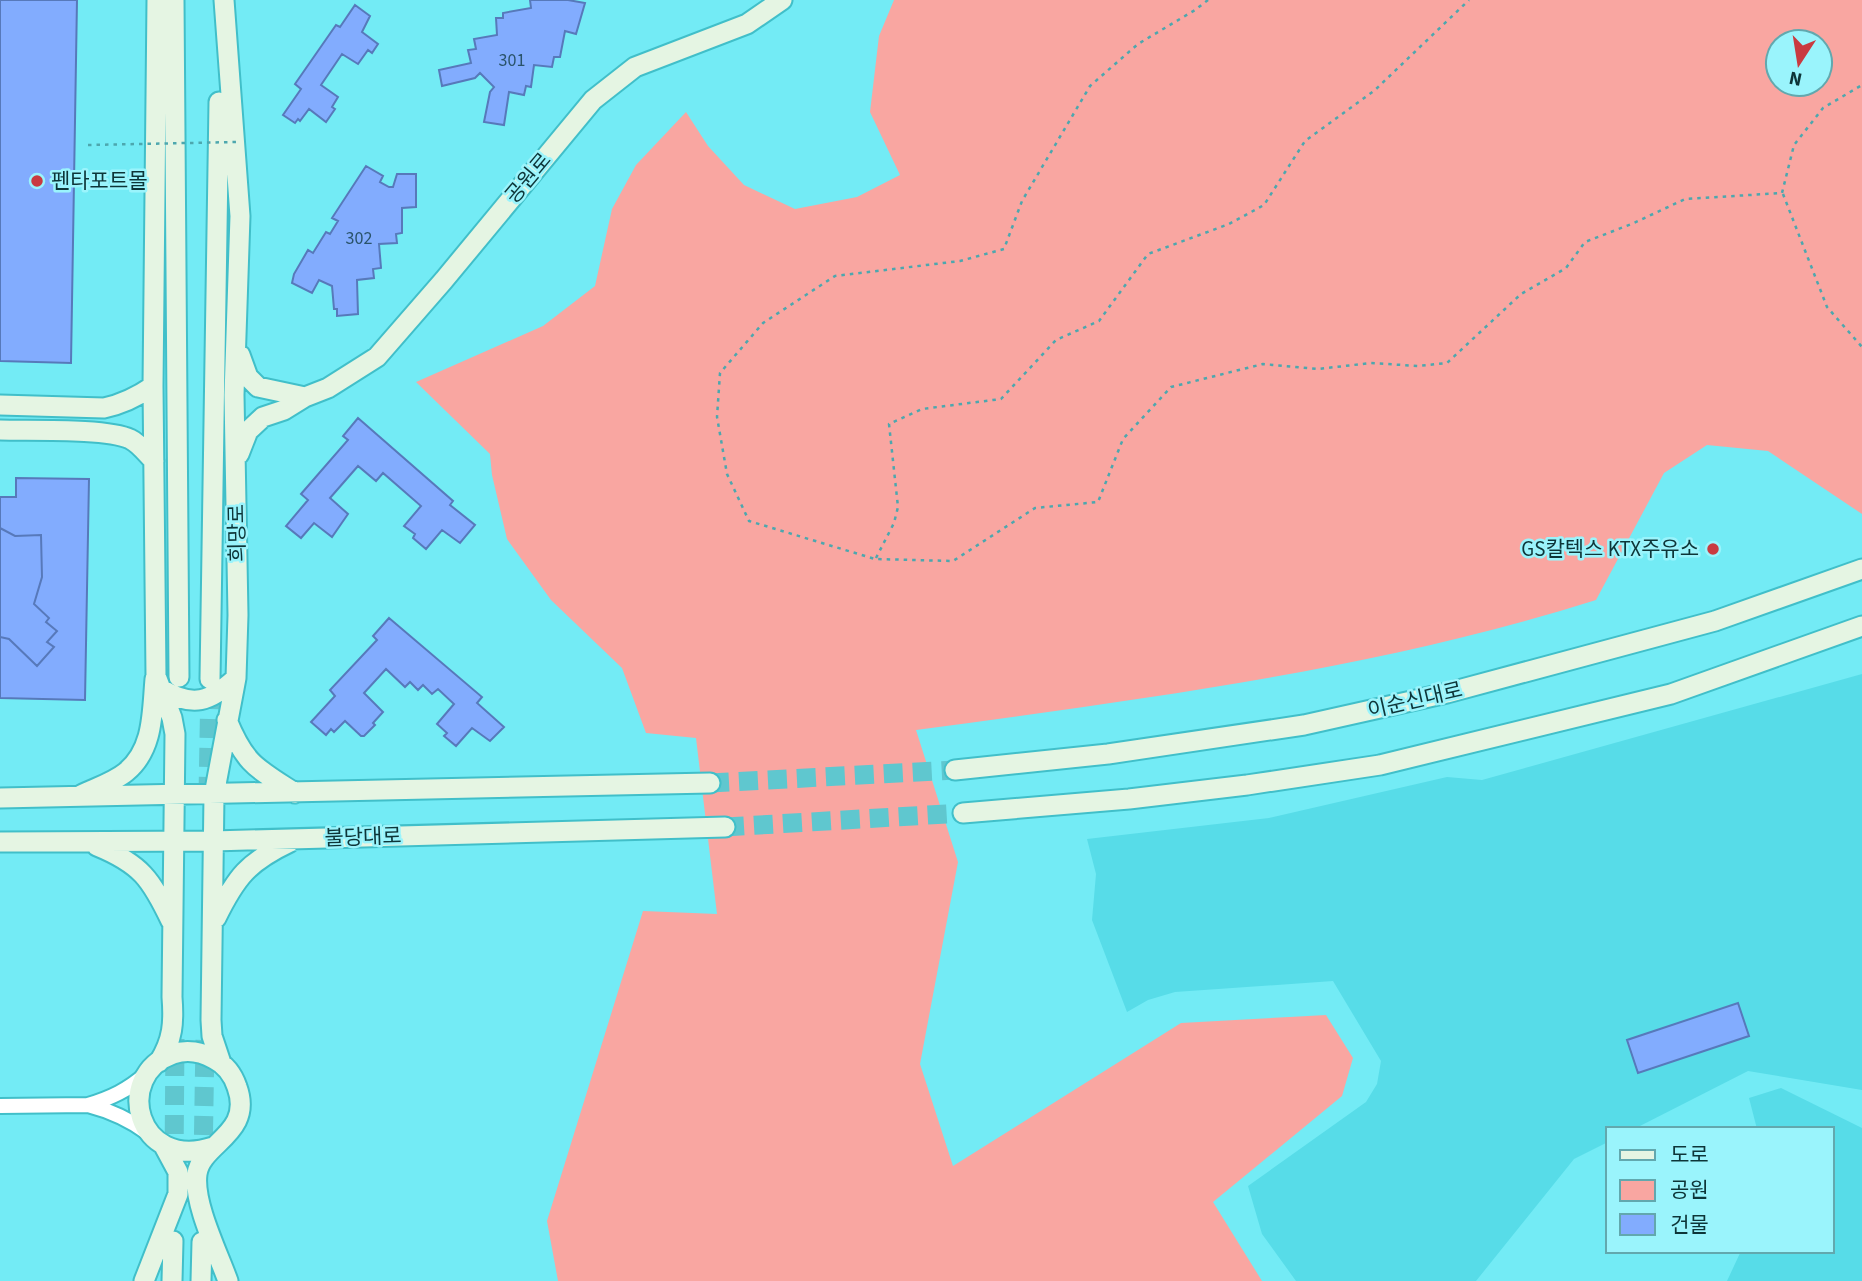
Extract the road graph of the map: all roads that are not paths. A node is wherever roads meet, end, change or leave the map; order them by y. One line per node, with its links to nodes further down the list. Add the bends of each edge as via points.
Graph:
1 (157, 0): 7 (main road)
2 (174, 0): 15 (main road)
3 (224, 0): 5 (main road, 희망로)
4 (782, 0): 8 (main road, 공원로, via 747,24 635,67 593,100 377,356 328,388)
5 (224, 23): 6 (main road, 희망로, via 240,216); 17 (main road, via 219,87)
6 (235, 341): 8 (main road, via 248,377 258,387); 12 (main road, 희망로)
7 (153, 386): 9 (main road, via 104,408); 11 (main road)
8 (305, 397): 12 (main road, 공원로, via 263,417 248,431)
9 (0, 405)
10 (0, 430): 11 (main road, via 87,432 131,439)
11 (154, 461): 18 (main road)
12 (236, 462): 16 (main road, 희망로)
13 (1862, 569): 20 (main road, 이순신대로, via 1715,621 1422,699 1304,725 1108,754)
14 (1862, 626): 27 (main road, via 1671,694 1380,765 1129,799)
15 (179, 677)
16 (236, 678): 18 (main road, via 207,699 174,697); 19 (main road, 희망로)
17 (210, 679)
18 (158, 683): 24 (main road, via 175,734); 26 (main road, via 143,755 124,773)
19 (227, 720): 22 (main road, via 239,747 255,767); 23 (main road, 희망로)
20 (955, 770)
21 (710, 783): 22 (main road)
22 (295, 793): 23 (main road)
23 (214, 795): 24 (main road); 30 (main road, 희망로)
24 (175, 796): 26 (main road); 33 (main road)
25 (0, 798): 26 (main road)
26 (74, 798)
27 (963, 813)
28 (725, 827): 29 (main road, 불당대로)
29 (295, 839): 30 (main road, 불당대로); 34 (main road, via 260,856 231,887)
30 (213, 841): 33 (main road, 불당대로); 34 (main road, 희망로)
31 (0, 842): 32 (main road, 불당대로)
32 (86, 842): 33 (main road, 불당대로); 35 (main road, via 126,858 156,888)
33 (174, 842): 35 (main road)
34 (212, 925): 36 (main road, 희망로, via 212,1036)
35 (173, 926): 37 (main road, via 174,1021 167,1049)
36 (221, 1062): 37 (main road, via 190,1051 174,1054); 41 (main road, via 239,1090 240,1107 236,1123)
37 (153, 1068): 38 (street, via 132,1087); 40 (main road, via 140,1088 139,1105 142,1121)
38 (88, 1105): 39 (street); 40 (street, via 131,1121)
39 (0, 1106)
40 (158, 1141): 41 (main road, via 180,1152); 44 (main road, via 178,1172 178,1194)
41 (213, 1147): 47 (main road, via 197,1171 197,1195)
42 (173, 1241): 45 (main road)
43 (202, 1242): 46 (main road)
44 (144, 1281)
45 (173, 1281)
46 (201, 1281)
47 (228, 1281)

